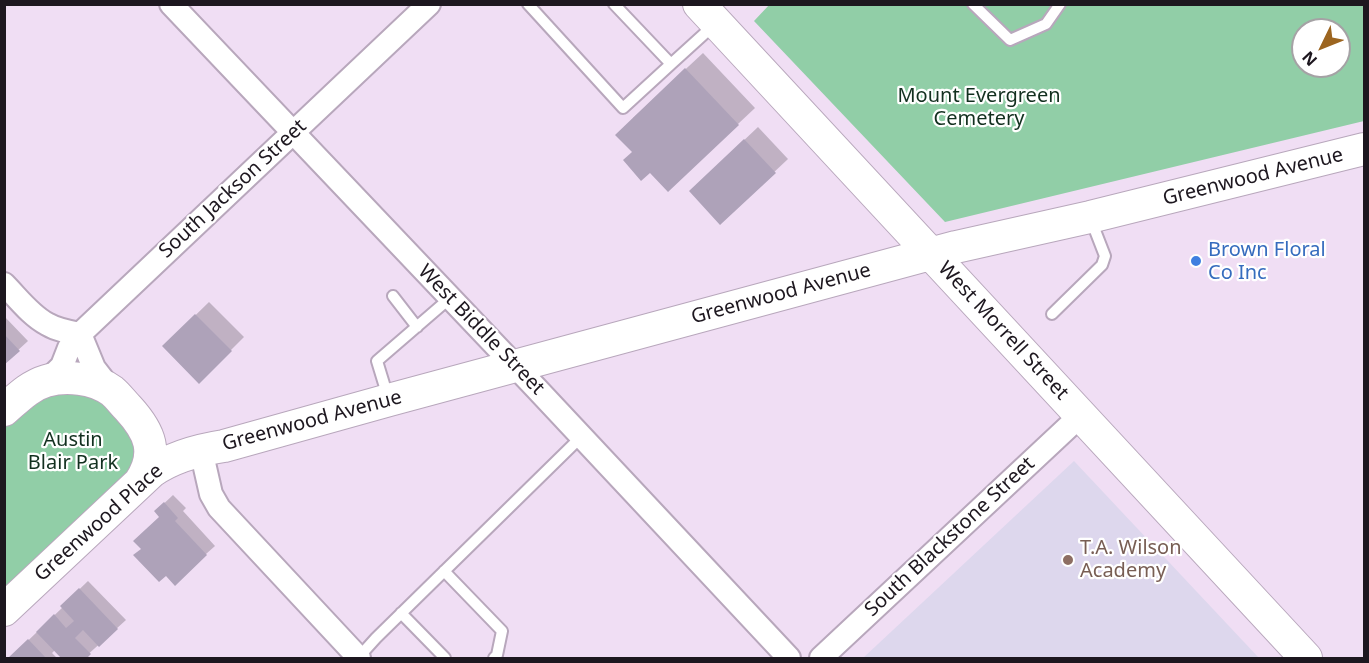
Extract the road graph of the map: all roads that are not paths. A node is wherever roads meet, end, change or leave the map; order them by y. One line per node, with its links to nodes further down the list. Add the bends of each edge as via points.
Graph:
1 (171, 4): 9 (street, West Biddle Street)
2 (429, 4): 9 (street, South Jackson Street)
3 (528, 4): 8 (lane, via 623,108)
4 (614, 4): 8 (lane)
5 (973, 4): 6 (lane, via 1010,40 1046,24)
6 (1060, 4)
7 (707, 14): 8 (lane); 12 (street, West Morrell Street)
8 (671, 64)
9 (292, 133): 15 (street, West Biddle Street); 18 (street, South Jackson Street)
10 (1363, 153): 11 (street, Greenwood Avenue)
11 (1090, 217): 12 (street, Greenwood Avenue); 16 (lane, via 1105,256 1102,265)
12 (932, 254): 19 (street, Greenwood Avenue); 24 (street, West Morrell Street)
13 (4, 284): 18 (street, via 47,324)
14 (393, 296): 17 (lane)
15 (450, 298): 17 (lane); 19 (street, West Biddle Street)
16 (1052, 314)
17 (417, 327): 22 (lane, via 377,361)
18 (80, 334): 20 (street, South Jackson Street, via 62,366); 21 (street, via 94,368)
19 (515, 366): 22 (street, Greenwood Avenue); 26 (street, West Biddle Street)
20 (48, 381): 21 (street, South Jackson Street, via 78,379); 23 (street, South Jackson Street, via 30,388)
21 (113, 392): 25 (street)
22 (389, 400): 27 (street, Greenwood Avenue)
23 (4, 410)
24 (1080, 416): 36 (street, South Blackstone Street); 37 (street, West Morrell Street)
25 (140, 421): 27 (street, via 168,444); 28 (street, via 148,439 150,458)
26 (582, 436): 29 (lane); 35 (street, West Biddle Street)
27 (201, 450): 28 (street, Greenwood Place, via 159,466); 32 (street, via 211,494 219,508)
28 (140, 482): 30 (street, Greenwood Place)
29 (444, 571): 31 (lane); 34 (lane, via 502,631)
30 (4, 610)
31 (401, 613): 32 (lane); 33 (lane)
32 (358, 658)
33 (445, 658)
34 (494, 658)
35 (789, 658)
36 (820, 658)
37 (1306, 658)

